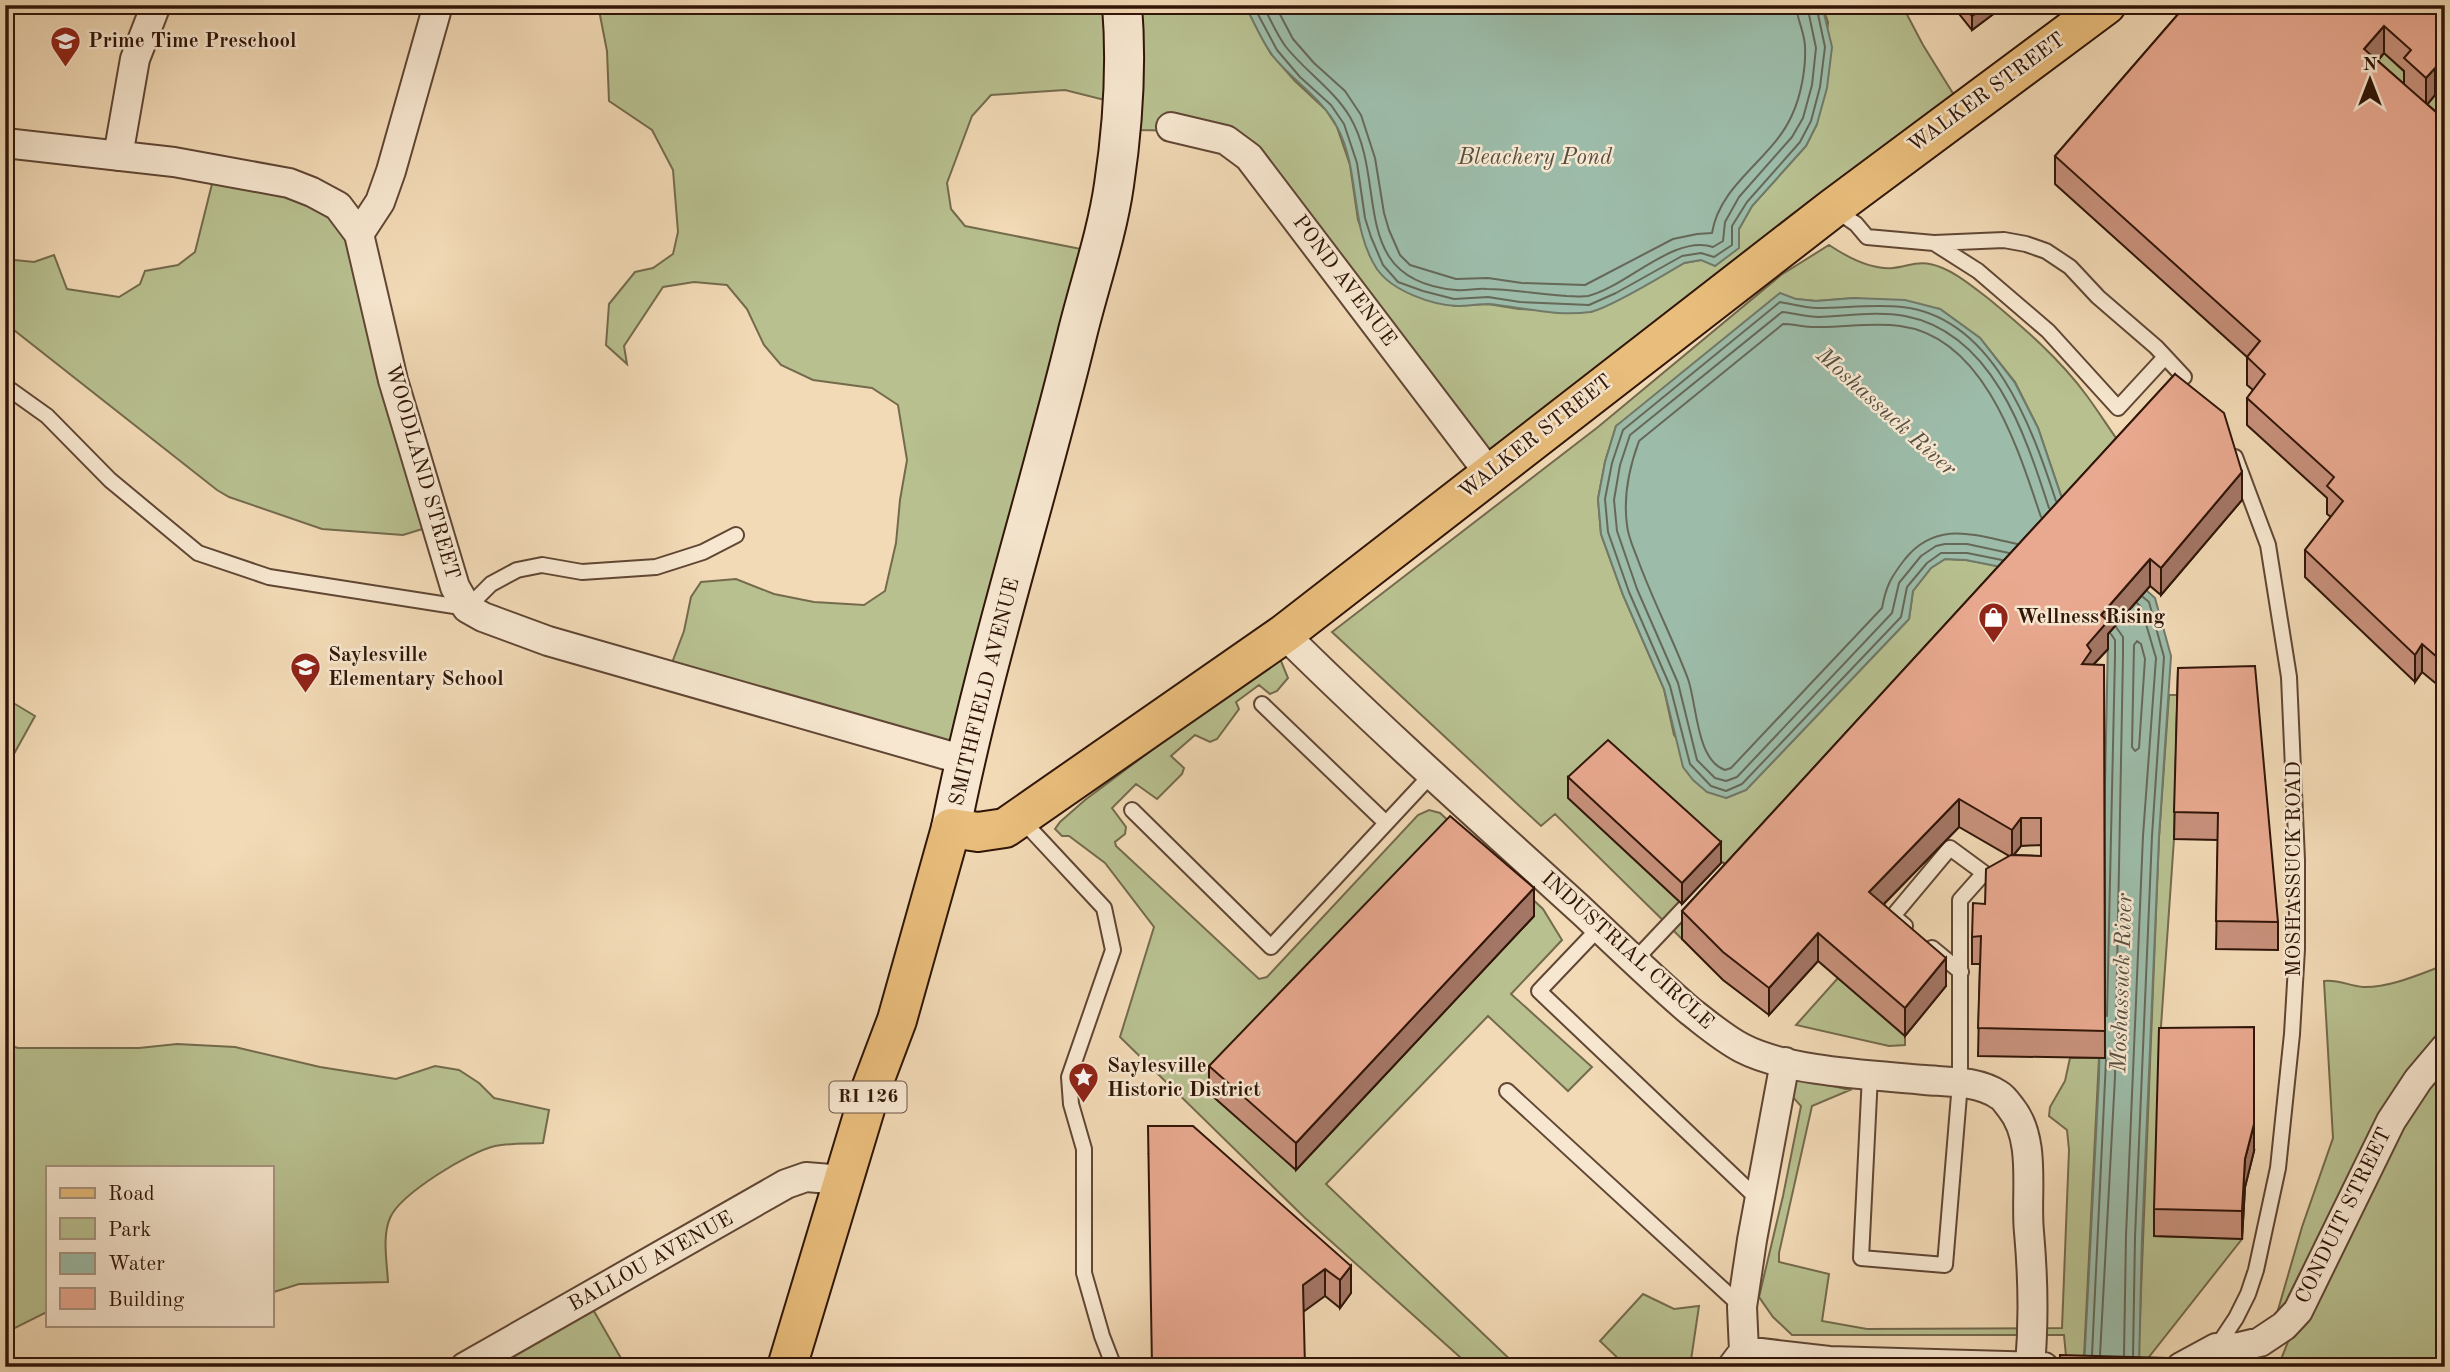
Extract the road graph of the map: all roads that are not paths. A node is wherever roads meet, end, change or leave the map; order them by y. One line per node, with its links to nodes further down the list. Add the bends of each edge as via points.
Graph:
1 (156, 5): 7 (street, via 135,59)
2 (438, 5): 9 (street, via 391,171 380,202)
3 (1122, 5): 20 (main road, SMITHFIELD AVENUE / RI 126, via 1125,62 1114,188)
4 (2101, 7): 8 (main road, WALKER STREET)
5 (1171, 127): 15 (street, POND AVENUE, via 1226,140 1249,157)
6 (5, 143): 7 (street, WOODLAND STREET)
7 (118, 156): 9 (street, WOODLAND STREET, via 289,183 338,206)
8 (1833, 208): 10 (lane, via 1867,237); 15 (main road, WALKER STREET)
9 (359, 234): 17 (street, WOODLAND STREET, via 393,380 455,587)
10 (1934, 243): 11 (lane, via 2004,240 2046,251 2070,267); 11 (lane, via 1979,271 2048,331 2118,408)
11 (2165, 357): 12 (lane)
12 (2184, 377)
13 (5, 386): 17 (lane, via 47,415 110,480 198,553 269,577)
14 (2228, 444): 38 (lane, MOSHASSUCK ROAD, via 2268,545 2289,677 2297,949 2278,1168 2256,1270 2236,1318)
15 (1489, 473): 18 (main road, WALKER STREET)
16 (737, 534): 17 (lane, via 704,552 656,566 582,572 542,565 517,570 491,584)
17 (467, 608): 20 (street, via 548,641)
18 (1284, 634): 21 (street, INDUSTRIAL CIRCLE); 23 (main road, WALKER STREET)
19 (1262, 704): 24 (lane)
20 (964, 760): 25 (main road, SMITHFIELD AVENUE / RI 126)
21 (1431, 775): 24 (lane); 27 (street, INDUSTRIAL CIRCLE)
22 (1132, 810): 24 (lane, via 1271,947)
23 (1020, 818): 25 (main road, WALKER STREET, via 1005,828 978,832); 43 (lane, via 1104,908 1114,950 1069,1077 1071,1104 1084,1149 1084,1273)
24 (1386, 823)
25 (951, 828): 35 (main road, SMITHFIELD AVENUE / RI 126, via 897,1020)
26 (1733, 856): 28 (lane)
27 (1599, 928): 28 (street, INDUSTRIAL CIRCLE); 36 (lane, via 1539,991)
28 (1634, 960): 31 (street, INDUSTRIAL CIRCLE, via 1715,1031 1744,1049)
29 (1961, 972): 29 (lane, via 1960,900 1984,873 1950,848 1893,916); 33 (lane)
30 (2445, 1048): 38 (street, CONDUIT STREET, via 2391,1121 2298,1311 2260,1342)
31 (1786, 1062): 32 (street); 36 (street)
32 (1870, 1074): 33 (street); 33 (lane, via 1861,1258 1945,1265)
33 (1960, 1083): 40 (street, via 1999,1095 2021,1125 2029,1164)
34 (1507, 1091): 37 (lane)
35 (843, 1180): 41 (street, BALLOU AVENUE, via 806,1177 786,1184); 42 (main road, SMITHFIELD AVENUE / RI 126)
36 (1760, 1200): 37 (street)
37 (1742, 1307): 39 (street)
38 (2216, 1348): 45 (street, CONDUIT STREET)
39 (1738, 1359): 40 (street)
40 (2030, 1366): 44 (street)
41 (465, 1367)
42 (787, 1367)
43 (1114, 1367)
44 (2044, 1367)
45 (2181, 1367)

